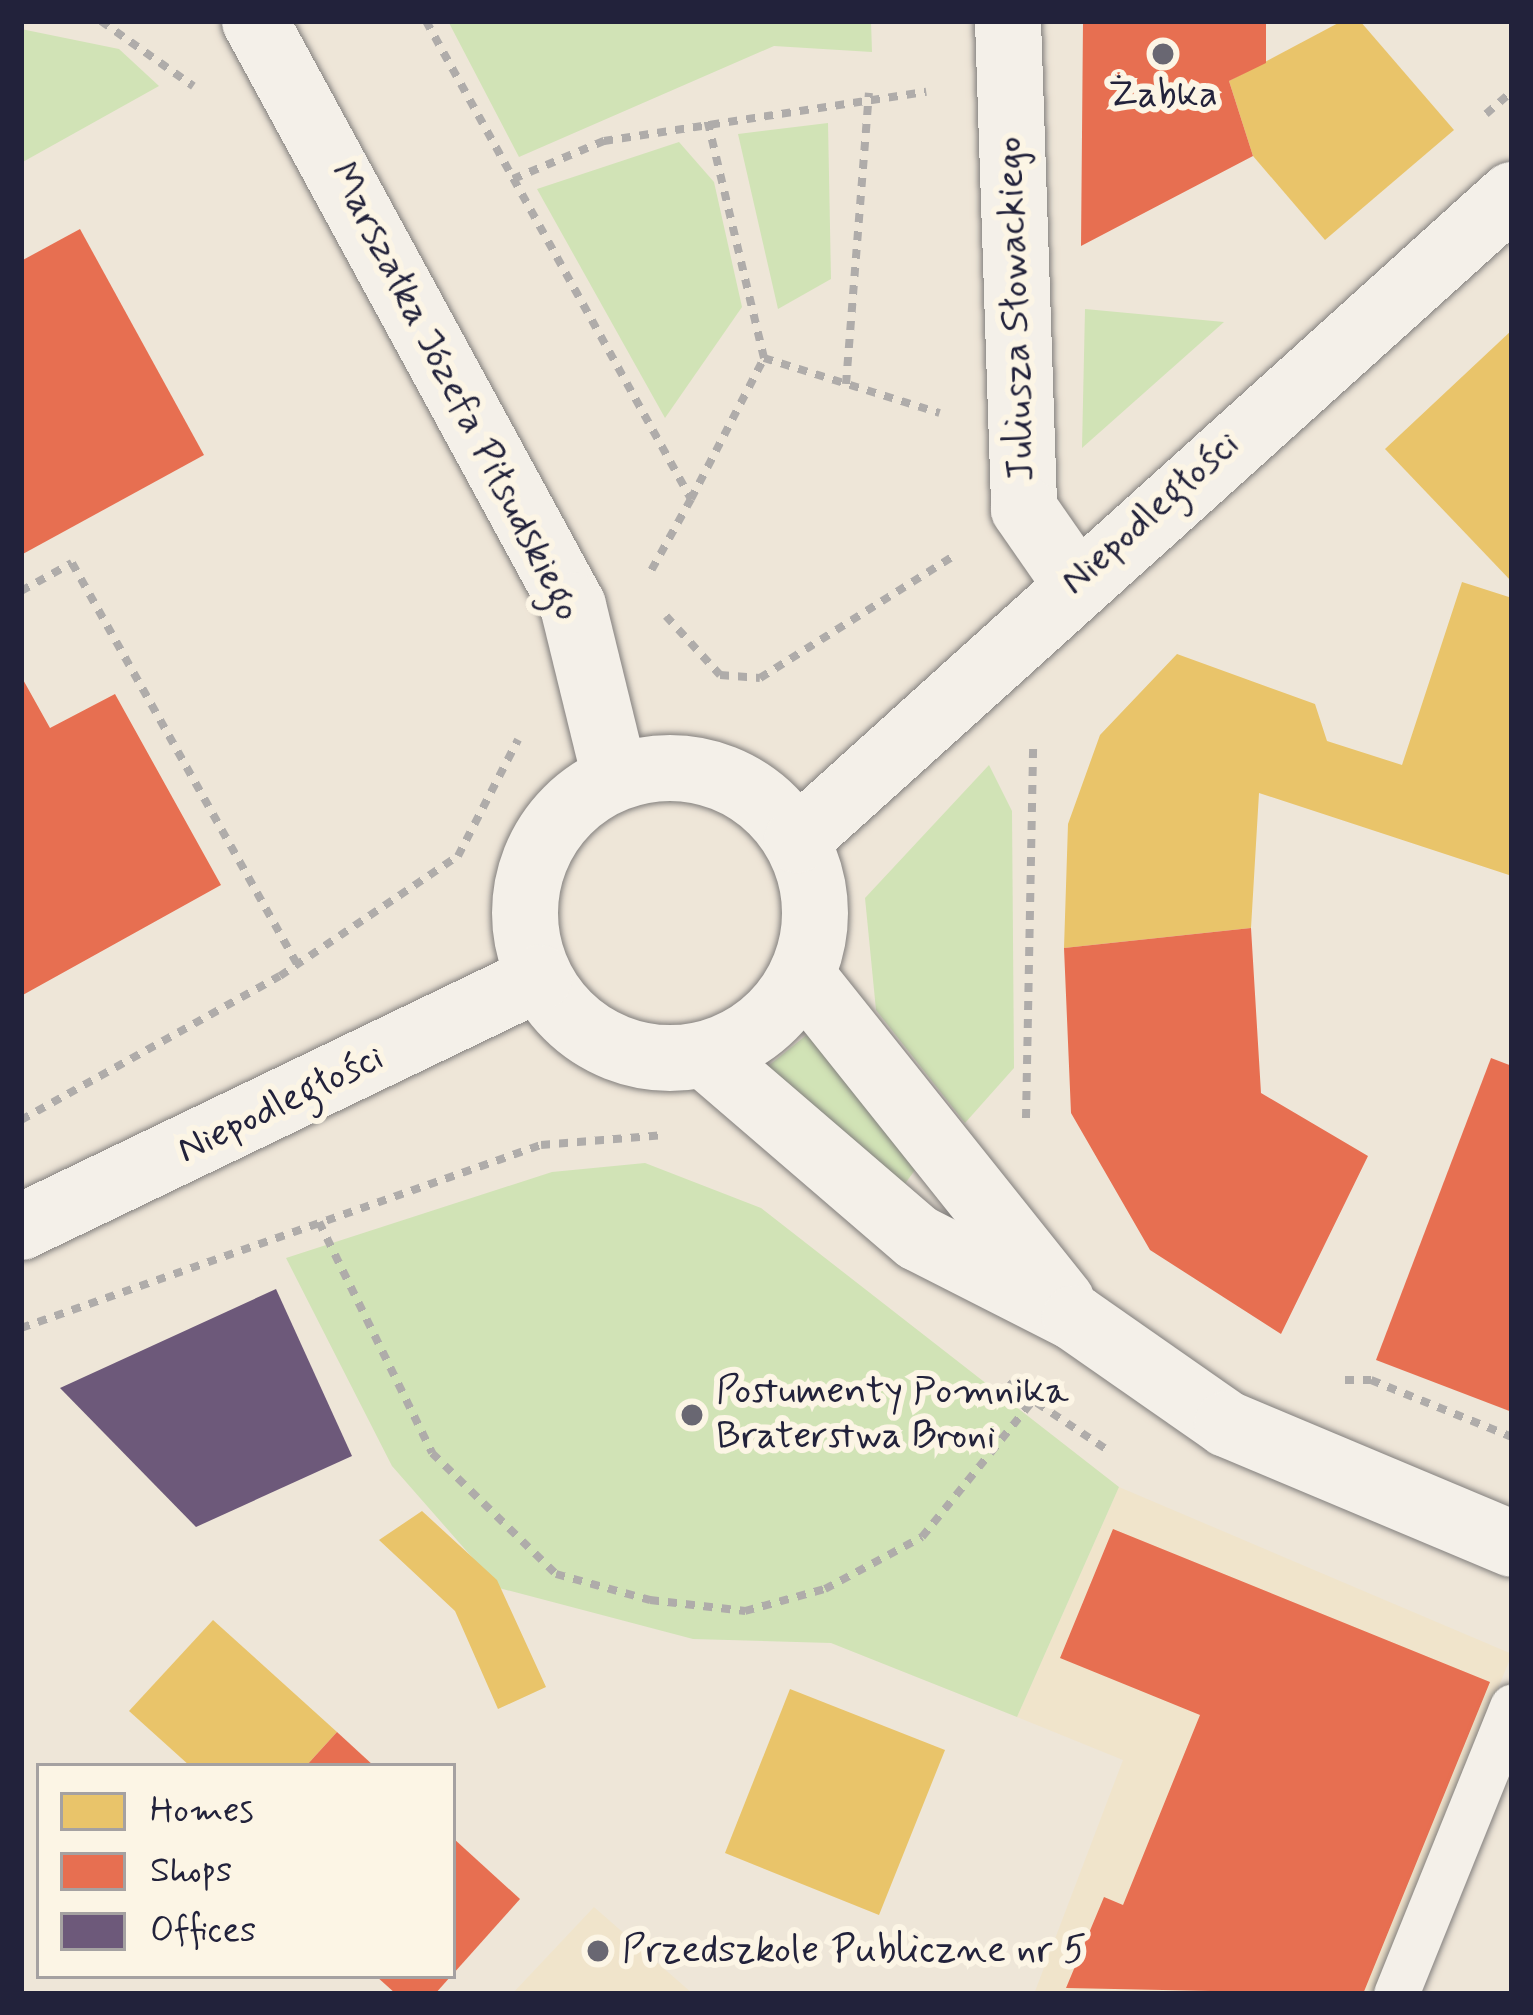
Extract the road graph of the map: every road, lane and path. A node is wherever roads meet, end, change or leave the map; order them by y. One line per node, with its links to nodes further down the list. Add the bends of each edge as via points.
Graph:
1 (255, 21): 20 (street, Marszałka Józefa Piłsudskiego, via 572,606)
2 (426, 21): 7 (path)
3 (1008, 21): 4 (street, Juliusza Słowackiego)
4 (1010, 91): 5 (path); 11 (street, Juliusza Słowackiego)
5 (869, 93): 6 (path); 10 (path)
6 (707, 119): 7 (path, via 604,141); 9 (path)
7 (514, 179): 12 (path)
8 (1512, 195): 15 (street, Niepodległości)
9 (764, 358): 10 (path); 12 (path)
10 (846, 384): 11 (path)
11 (1022, 439): 13 (street, Juliusza Słowackiego)
12 (691, 499): 14 (path)
13 (1024, 509): 15 (street, Juliusza Słowackiego); 17 (path, via 760,678 720,676 681,643)
14 (646, 580)
15 (1074, 581): 21 (street, Niepodległości)
16 (21, 591): 22 (path, via 72,563)
17 (658, 601)
18 (529, 714): 22 (path, via 458,856)
19 (1028, 751): 27 (path)
20 (615, 777): 21 (street, via 656,767 737,782); 24 (street, via 575,802 527,884)
21 (797, 840): 23 (street, via 815,884)
22 (297, 964): 26 (path)
23 (803, 976): 25 (street, via 739,1043); 31 (street)
24 (539, 979): 25 (street, via 604,1044 649,1059); 30 (street, Niepodległości)
25 (705, 1055): 31 (street, via 918,1238)
26 (21, 1120)
27 (1026, 1126)
28 (689, 1137): 29 (path, via 629,1131 541,1145)
29 (319, 1222): 32 (path); 35 (path, via 433,1453 556,1574 650,1600 745,1611 825,1588 922,1537)
30 (21, 1227)
31 (1075, 1318): 38 (street, via 1227,1424)
32 (21, 1328)
33 (997, 1375): 35 (path)
34 (1331, 1380): 36 (path, via 1371,1380)
35 (1031, 1403): 37 (path)
36 (1512, 1437)
37 (1130, 1463)
38 (1512, 1544)
39 (1512, 1707): 40 (lane)
40 (1396, 1994)

